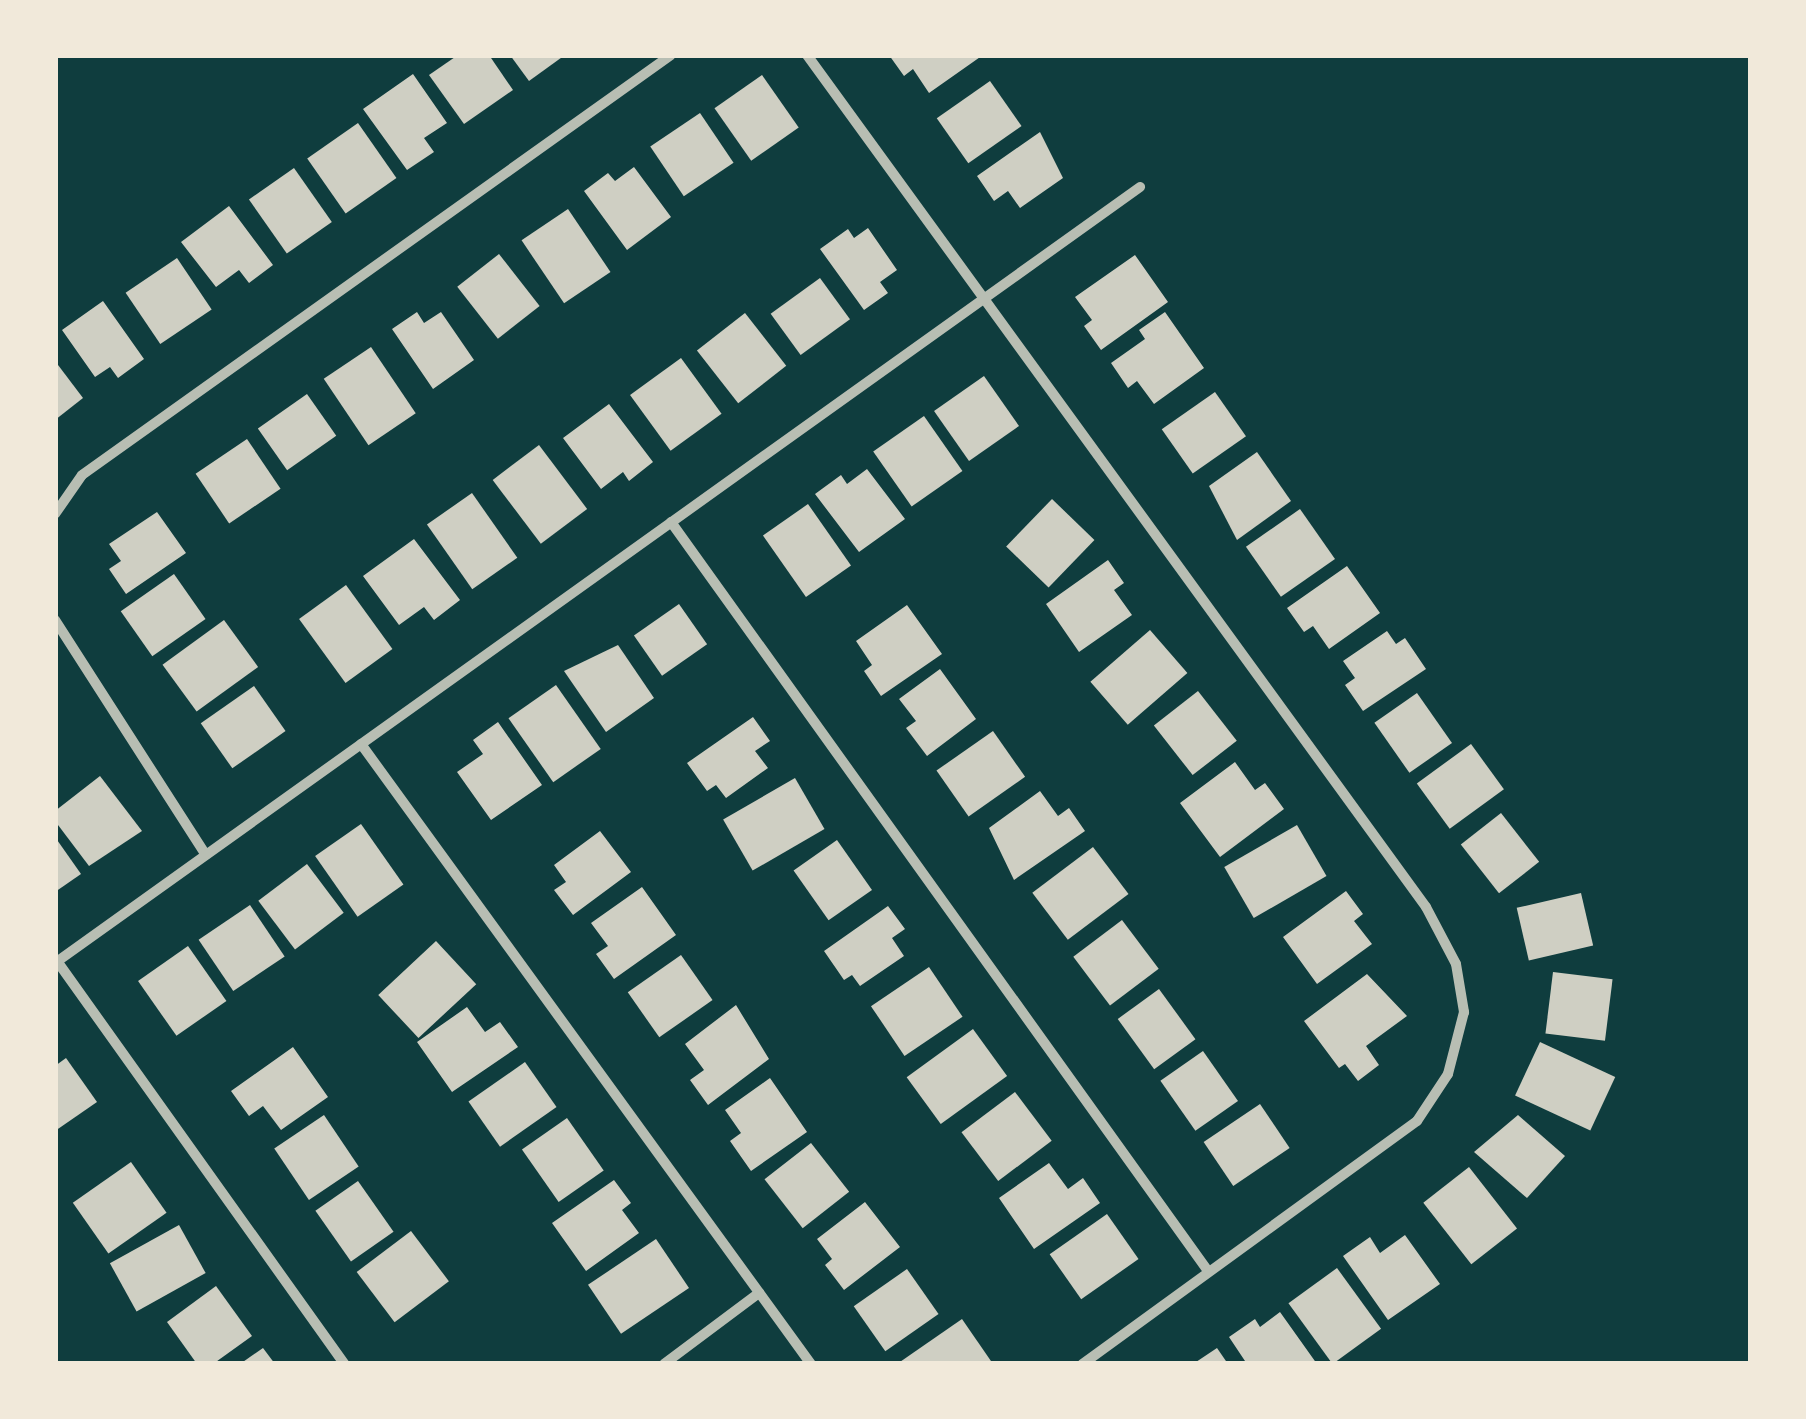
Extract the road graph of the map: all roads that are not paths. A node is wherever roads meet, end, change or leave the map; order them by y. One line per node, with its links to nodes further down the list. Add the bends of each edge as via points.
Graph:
1 (671, 55): 5 (street, via 82,475)
2 (807, 55): 4 (street)
3 (1140, 187): 4 (street)
4 (984, 298): 6 (street); 11 (street, via 1426,907 1456,964 1464,1012 1448,1074 1417,1121)
5 (55, 514)
6 (671, 522): 8 (street); 11 (street)
7 (55, 620): 9 (street)
8 (361, 744): 9 (street); 12 (street)
9 (206, 854): 10 (street)
10 (56, 962): 13 (street)
11 (1208, 1271): 16 (street)
12 (759, 1293): 14 (street); 15 (street)
13 (344, 1364)
14 (664, 1364)
15 (811, 1364)
16 (1082, 1364)

